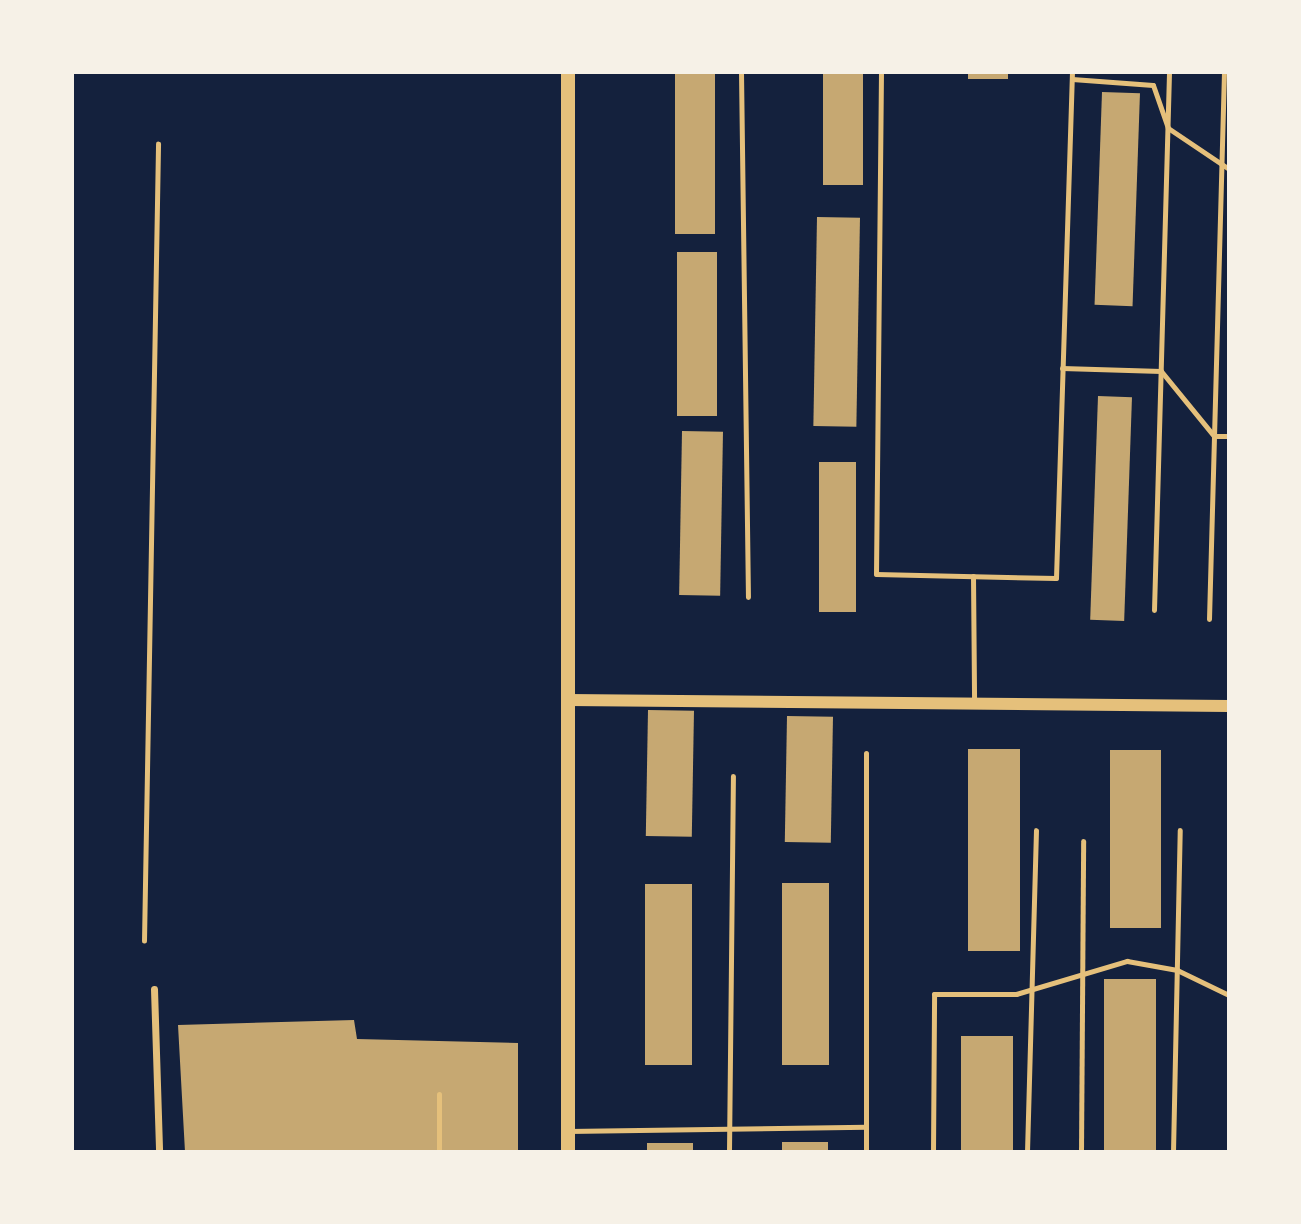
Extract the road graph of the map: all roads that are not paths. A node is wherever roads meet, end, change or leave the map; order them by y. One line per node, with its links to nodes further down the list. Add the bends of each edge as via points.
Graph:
1 (568, 72): 19 (main road)
2 (741, 72): 16 (lane)
3 (881, 72): 15 (lane, via 876,574)
4 (1072, 72): 7 (lane)
5 (1169, 72): 8 (lane)
6 (1224, 72): 9 (lane)
7 (1072, 79): 8 (lane, via 1153,85); 11 (lane)
8 (1168, 128): 9 (lane); 12 (lane)
9 (1222, 169): 10 (lane); 13 (lane)
10 (1229, 169)
11 (1062, 368): 12 (lane); 15 (lane, via 1055,578)
12 (1161, 372): 13 (lane); 17 (lane)
13 (1214, 436): 14 (lane); 18 (lane)
14 (1229, 436)
15 (973, 576): 20 (lane)
16 (748, 597)
17 (1154, 610)
18 (1209, 619)
19 (568, 700): 20 (street); 34 (main road)
20 (974, 704): 21 (street)
21 (1229, 706)
22 (866, 753): 32 (lane)
23 (733, 776): 33 (lane)
24 (1036, 830): 41 (lane)
25 (1180, 830): 27 (lane)
26 (1083, 841): 28 (lane)
27 (1177, 970): 28 (lane, via 1127,961); 30 (lane); 43 (lane)
28 (1081, 974): 40 (lane, via 1016,994 934,994); 42 (lane)
29 (154, 989): 35 (street)
30 (1229, 995)
31 (439, 1094): 36 (lane)
32 (866, 1127): 33 (lane); 39 (lane)
33 (729, 1128): 34 (lane); 38 (lane)
34 (568, 1131): 37 (main road)
35 (159, 1152)
36 (439, 1152)
37 (568, 1152)
38 (729, 1152)
39 (866, 1152)
40 (933, 1152)
41 (1027, 1152)
42 (1081, 1152)
43 (1173, 1152)

